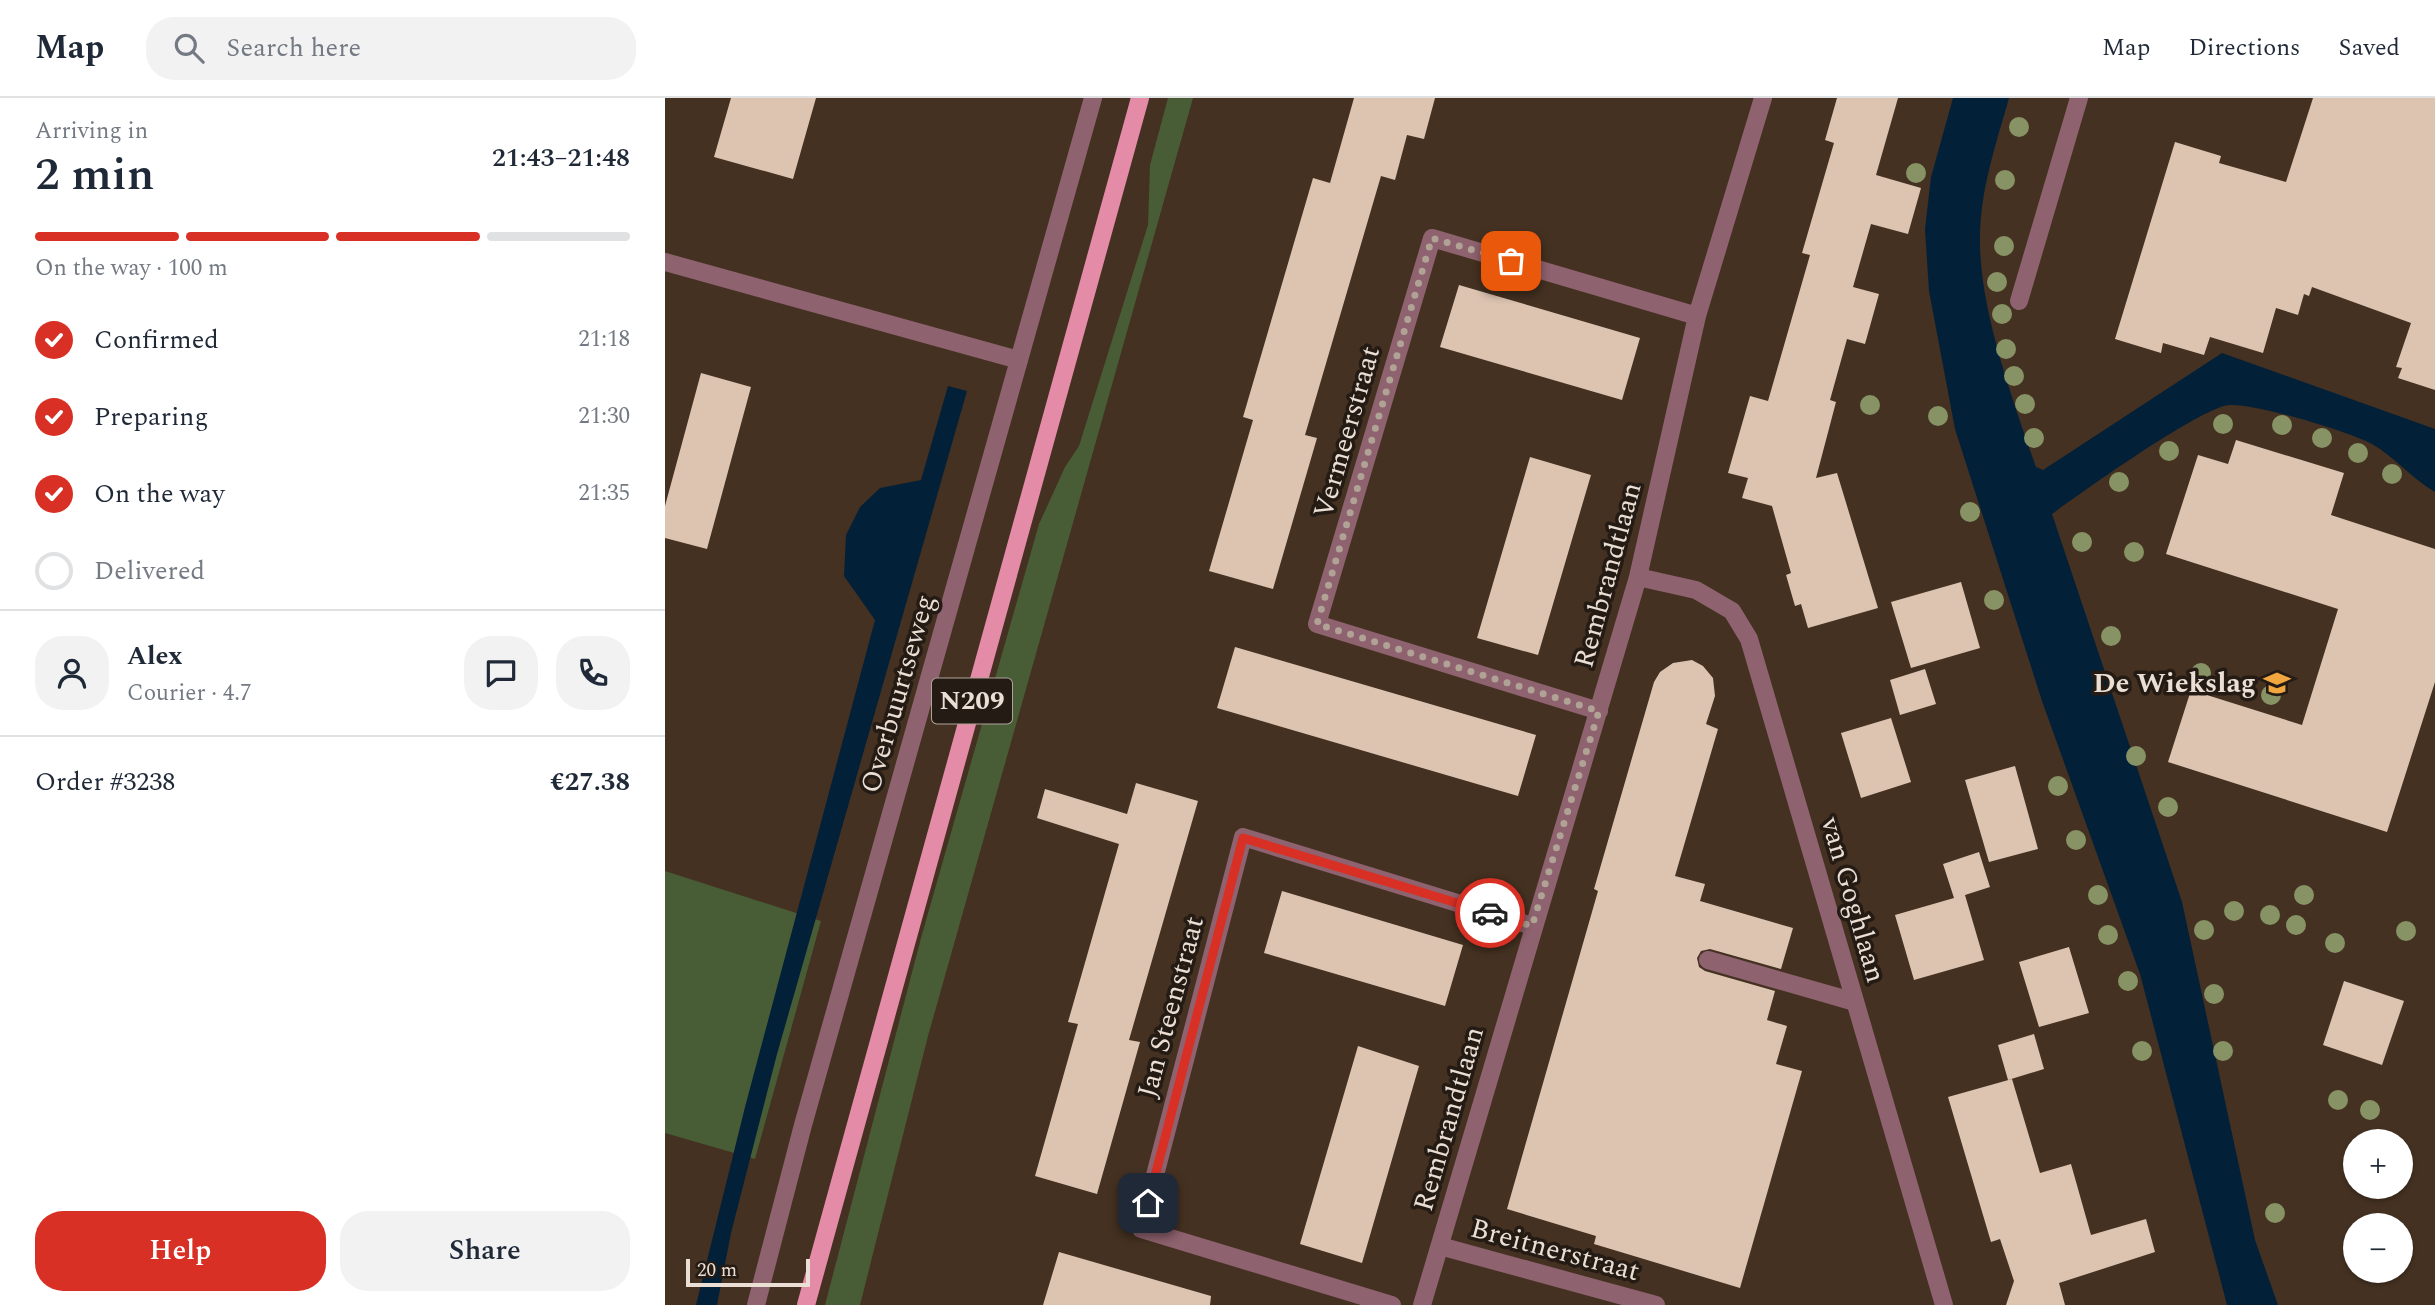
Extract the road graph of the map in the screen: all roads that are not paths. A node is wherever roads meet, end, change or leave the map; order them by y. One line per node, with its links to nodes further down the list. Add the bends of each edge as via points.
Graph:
1 (1093, 98): 8 (street, Overbuurtseweg)
2 (1140, 98): 16 (main road, N209)
3 (1763, 98): 7 (street, Rembrandtlaan)
4 (2079, 98): 6 (street)
5 (665, 262): 8 (street)
6 (2019, 301)
7 (1697, 316): 9 (street, Rembrandtlaan); 10 (street, Vermeerstraat, via 1432,238 1317,624)
8 (1019, 360): 15 (street, Overbuurtseweg)
9 (1638, 577): 10 (street, Rembrandtlaan); 13 (street, van Goghlaan, via 1696,590 1732,611 1749,639)
10 (1599, 711): 11 (street, Rembrandtlaan)
11 (1532, 926): 14 (street, Rembrandtlaan); 17 (street, Jan Steenstraat, via 1243,838 1141,1229)
12 (1708, 960): 13 (street)
13 (1855, 1002): 20 (street, van Goghlaan)
14 (1440, 1246): 18 (street, Rembrandtlaan); 19 (street, Breitnerstraat)
15 (756, 1305)
16 (806, 1305)
17 (1392, 1305)
18 (1422, 1305)
19 (1655, 1305)
20 (1944, 1305)

